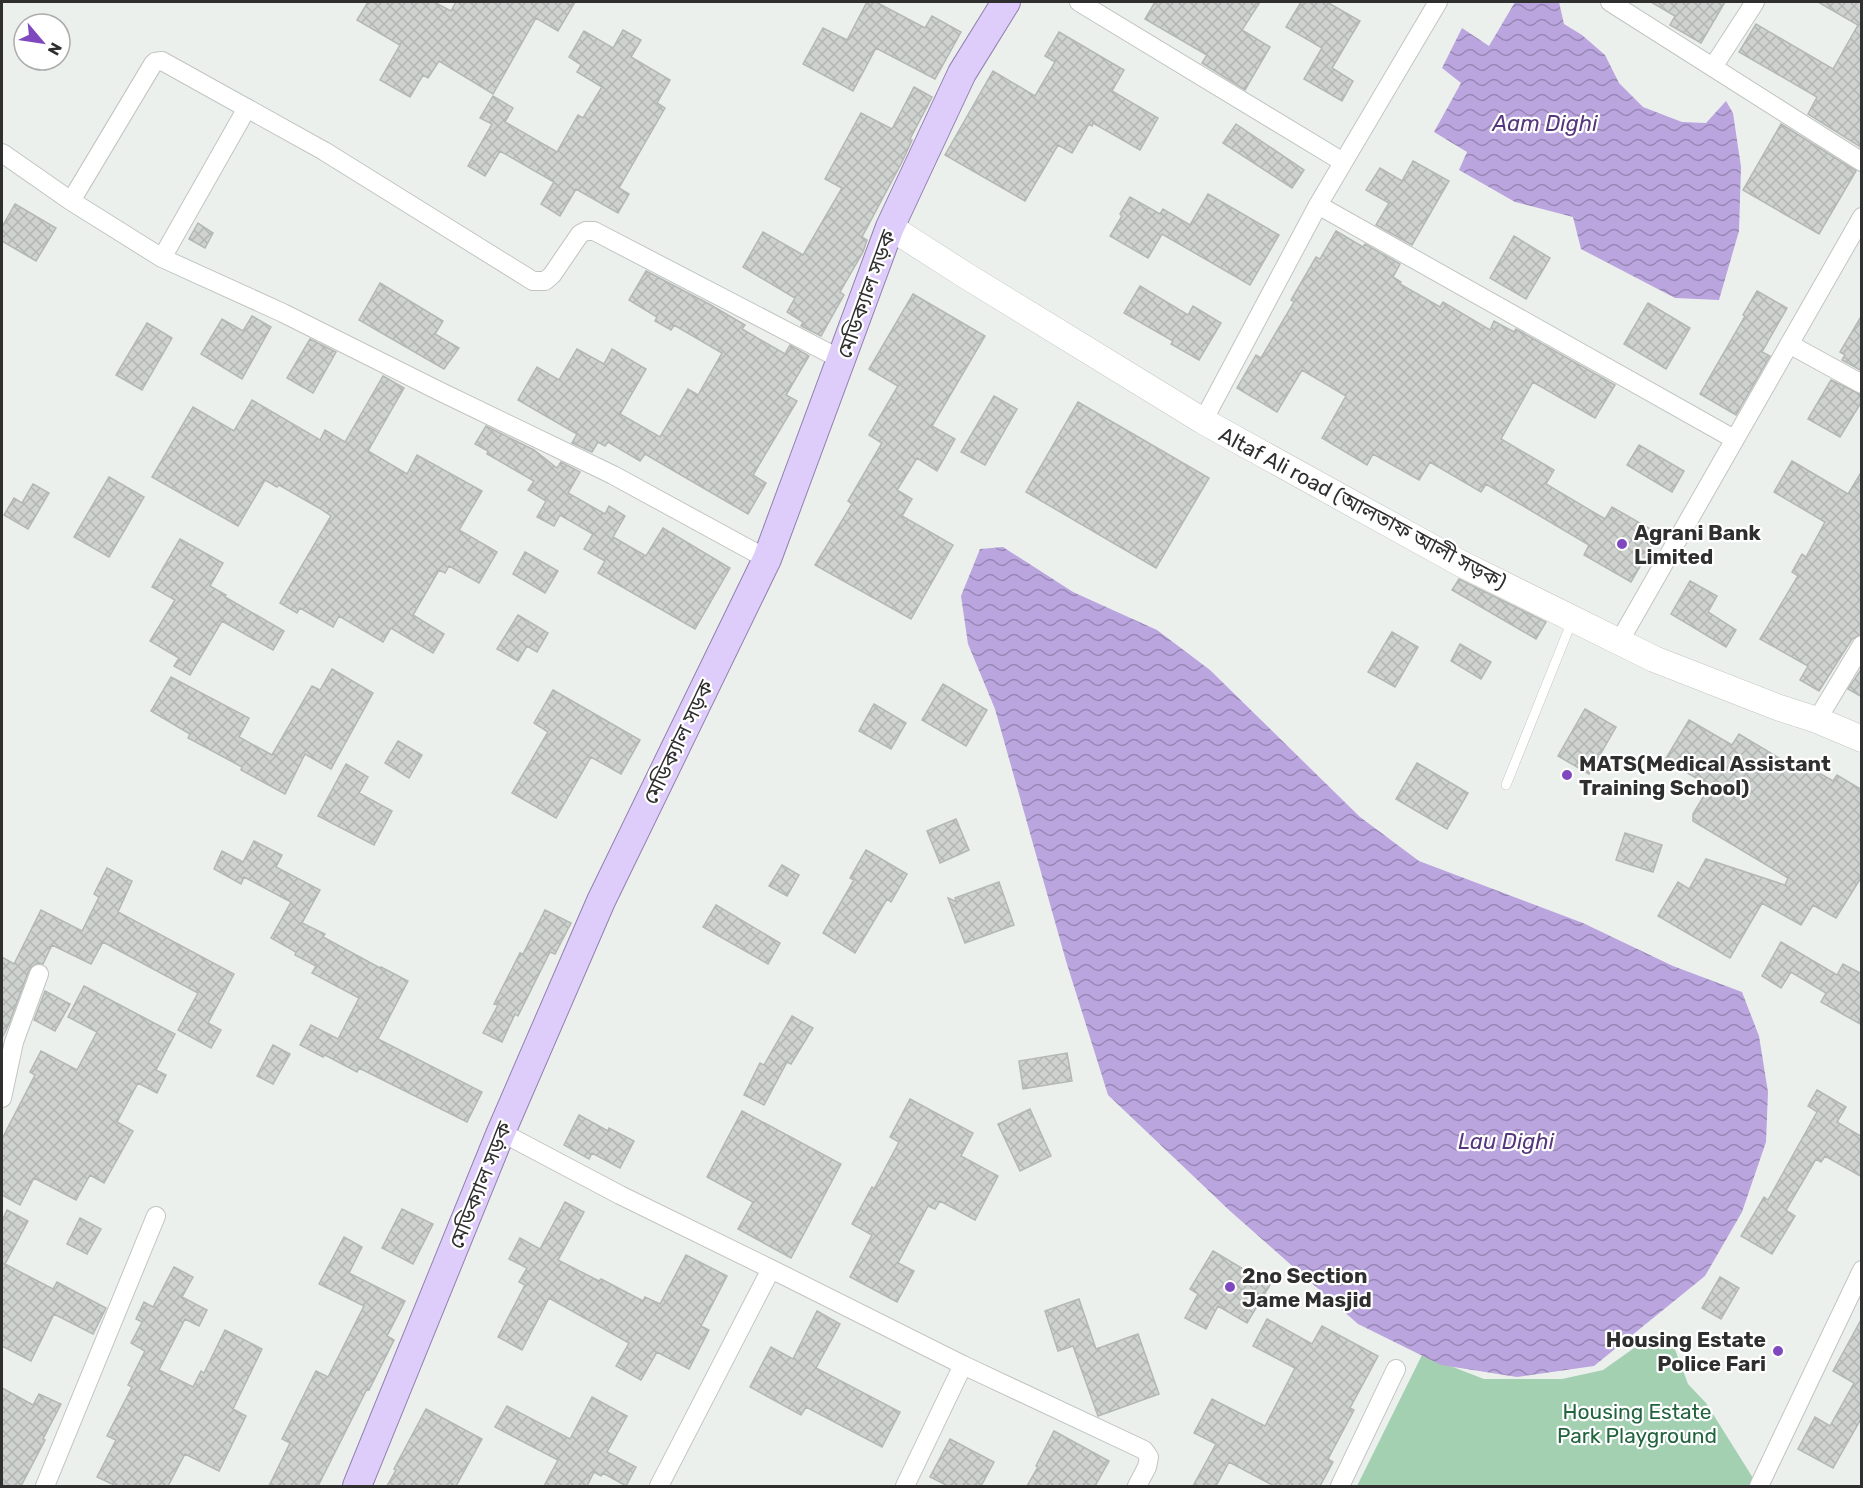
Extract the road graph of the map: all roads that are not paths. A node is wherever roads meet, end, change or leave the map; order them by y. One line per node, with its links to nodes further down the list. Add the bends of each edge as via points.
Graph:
1 (1006, 2): 14 (main road, মেডিক্যাল সড়ক, via 962,73)
2 (1079, 2): 9 (street)
3 (1438, 2): 9 (street)
4 (1610, 2): 6 (street)
5 (1755, 2): 6 (street)
6 (1713, 67): 10 (street)
7 (247, 108): 11 (street, via 167,63 155,62); 15 (street); 17 (street, via 324,151 533,281 545,281 580,234 594,231)
8 (2, 153): 11 (street)
9 (1343, 162): 12 (street)
10 (1862, 162)
11 (71, 201): 15 (street)
12 (1318, 205): 19 (street); 20 (street)
13 (1862, 217): 16 (street)
14 (890, 227): 17 (main road, মেডিক্যাল সড়ক); 19 (main road, Altaf Ali road (আলতাফ আলী সড়ক))
15 (162, 258): 21 (street, via 613,475)
16 (1789, 344): 18 (street); 20 (street)
17 (842, 360): 21 (main road, মেডিক্যাল সড়ক)
18 (1862, 384)
19 (1203, 422): 22 (main road, Altaf Ali road (আলতাফ আলী সড়ক))
20 (1734, 439): 23 (street)
21 (767, 559): 30 (main road, মেডিক্যাল সড়ক, via 601,901)
22 (1572, 619): 23 (main road, Altaf Ali road (আলতাফ আলী সড়ক)); 27 (lane)
23 (1619, 642): 25 (main road, Altaf Ali road (আলতাফ আলী সড়ক))
24 (1862, 645): 25 (street)
25 (1817, 720): 26 (main road, Altaf Ali road (আলতাফ আলী সড়ক))
26 (1862, 739)
27 (1506, 785)
28 (39, 974): 29 (street, via 14,1042)
29 (2, 1098)
30 (501, 1132): 32 (street); 37 (main road, মেডিক্যাল সড়ক)
31 (156, 1216): 36 (street)
32 (771, 1269): 34 (street); 38 (street)
33 (1862, 1270): 42 (street)
34 (963, 1365): 39 (street); 40 (street, via 1144,1450 1149,1457)
35 (1396, 1369): 41 (street)
36 (45, 1486)
37 (357, 1486)
38 (659, 1486)
39 (905, 1486)
40 (1137, 1486)
41 (1340, 1486)
42 (1759, 1486)

